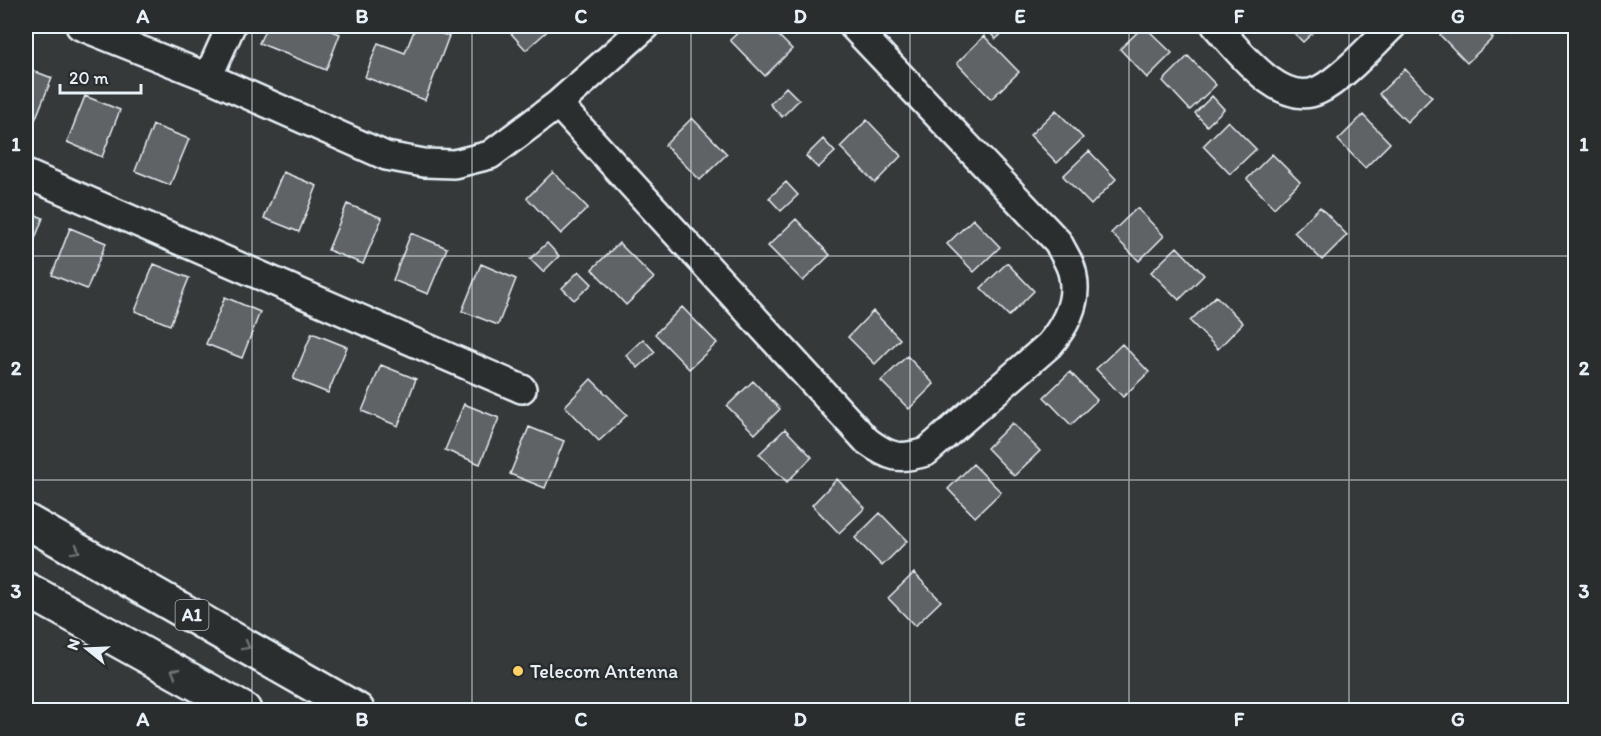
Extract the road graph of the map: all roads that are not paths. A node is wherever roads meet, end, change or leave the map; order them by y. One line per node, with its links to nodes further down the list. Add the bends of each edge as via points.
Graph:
1 (80, 26): 7 (street)
2 (231, 26): 7 (street)
3 (853, 26): 8 (street, via 1058,242 1074,276 1064,328 1049,345 926,452 905,458 884,453 867,441)
4 (1216, 26): 5 (street, via 1275,85 1293,93 1318,91)
5 (1392, 26)
6 (639, 28): 8 (street)
7 (208, 77): 8 (street, via 386,156 424,163 454,165 490,155)
8 (558, 104)
9 (26, 174): 10 (street)
10 (522, 389)
11 (26, 521): 14 (highway, A1, one-way to 14)
12 (26, 589): 13 (highway, one-way to 12)
13 (244, 711)
14 (357, 711)

